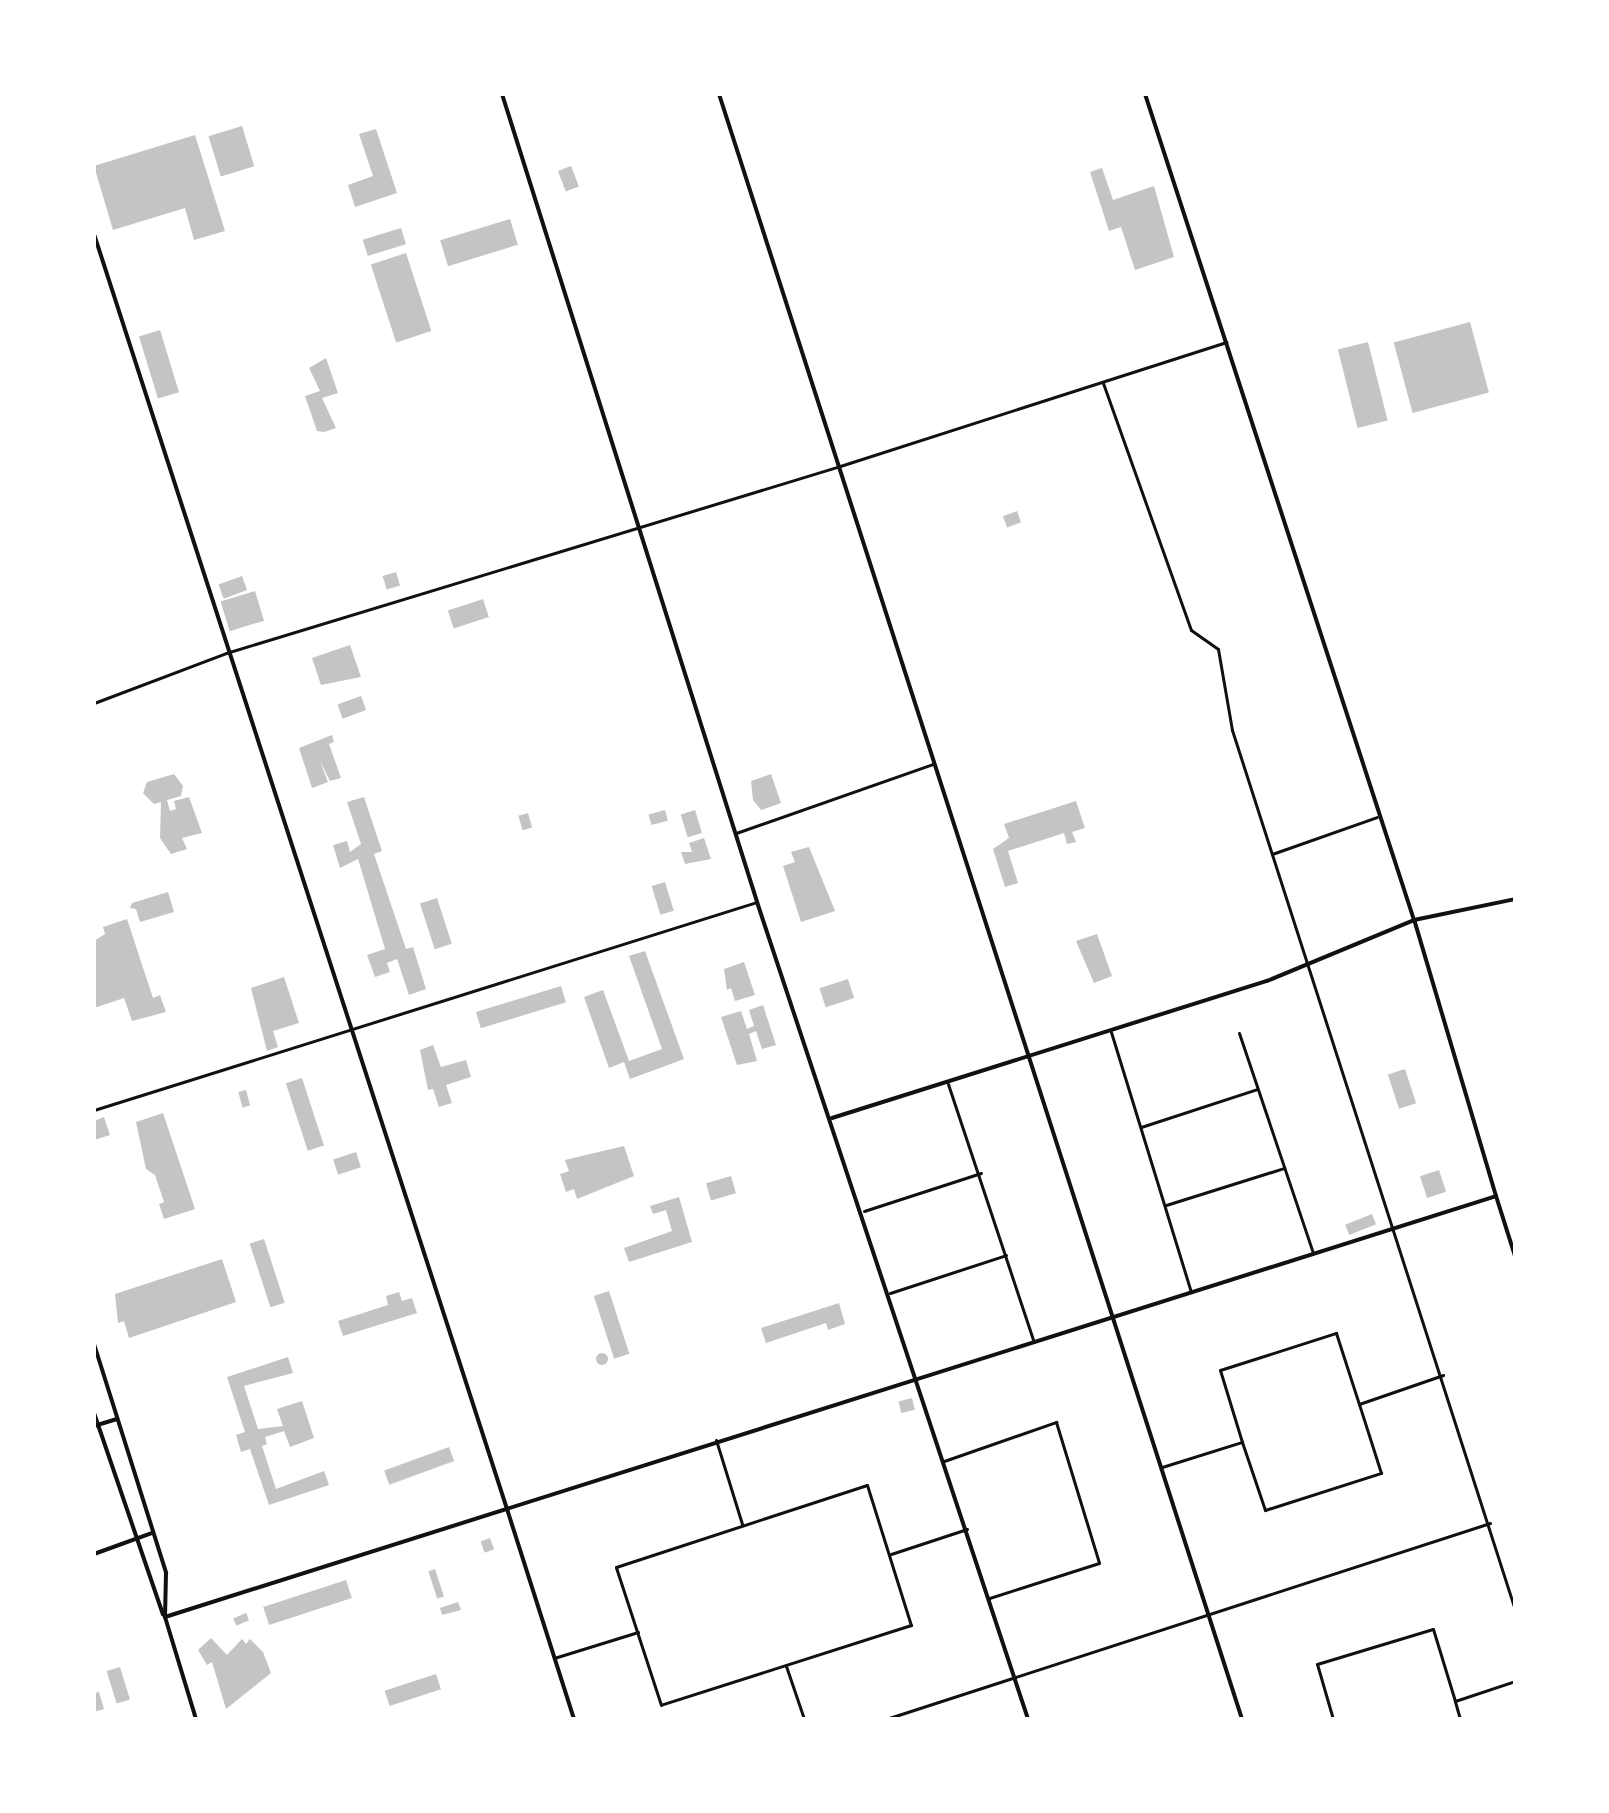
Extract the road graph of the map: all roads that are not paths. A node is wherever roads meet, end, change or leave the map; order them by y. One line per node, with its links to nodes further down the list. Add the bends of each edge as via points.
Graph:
1 (502, 94): 8 (street)
2 (719, 94): 7 (street)
3 (1145, 94): 5 (street)
4 (94, 234): 9 (street)
5 (1227, 342): 6 (street); 12 (street)
6 (1103, 383): 7 (street); 14 (street, via 1191,630 1218,649 1232,730)
7 (837, 467): 8 (street); 11 (street)
8 (639, 527): 9 (street); 13 (street)
9 (226, 653): 10 (street); 19 (street)
10 (94, 703)
11 (933, 764): 13 (street); 22 (street)
12 (1377, 817): 14 (street); 17 (street)
13 (735, 833): 16 (street)
14 (1272, 854): 18 (street)
15 (1515, 899): 17 (street)
16 (757, 902): 19 (street); 26 (street)
17 (1414, 920): 18 (street); 30 (street)
18 (1308, 965): 20 (street); 33 (street)
19 (351, 1031): 25 (street); 54 (street)
20 (1111, 1032): 22 (street); 27 (street)
21 (1239, 1033): 24 (street)
22 (1029, 1056): 23 (street); 39 (street)
23 (948, 1084): 26 (street); 29 (street)
24 (1257, 1089): 27 (street); 28 (street)
25 (94, 1110)
26 (832, 1118): 32 (street)
27 (1141, 1127): 31 (street)
28 (1284, 1168): 31 (street); 34 (street)
29 (981, 1173): 32 (street); 35 (street)
30 (1496, 1196): 33 (street); 36 (street)
31 (1166, 1205): 37 (street)
32 (864, 1211): 38 (street)
33 (1391, 1229): 34 (street); 44 (street)
34 (1313, 1254): 37 (street)
35 (1006, 1255): 38 (street); 40 (street)
36 (1515, 1256)
37 (1191, 1292): 39 (street)
38 (890, 1293): 45 (street)
39 (1114, 1316): 40 (street); 53 (street)
40 (1033, 1340): 45 (street)
41 (94, 1344): 42 (street)
42 (101, 1366): 43 (street); 48 (street)
43 (94, 1368)
44 (1443, 1375): 46 (street); 55 (street)
45 (917, 1377): 50 (street); 52 (street)
46 (1359, 1404): 51 (street, via 1381,1473 1265,1510); 51 (street, via 1336,1333 1220,1370)
47 (94, 1413): 49 (street)
48 (117, 1419): 49 (street); 58 (street)
49 (96, 1426): 59 (street)
50 (716, 1440): 54 (street); 56 (street)
51 (1242, 1442): 53 (street)
52 (944, 1461): 57 (street); 62 (street, via 1056,1422 1099,1563)
53 (1161, 1467): 64 (street)
54 (507, 1509): 65 (street); 67 (street)
55 (1490, 1523): 63 (street); 64 (street)
56 (743, 1526): 61 (street, via 867,1485); 66 (street, via 616,1567)
57 (967, 1529): 61 (street); 62 (street)
58 (153, 1533): 59 (street); 65 (street, via 166,1573)
59 (135, 1539): 60 (street); 65 (street)
60 (94, 1554)
61 (889, 1555): 68 (street, via 911,1625)
62 (989, 1598): 69 (street)
63 (1515, 1610)
64 (1207, 1615): 69 (street); 77 (street)
65 (165, 1617): 72 (street)
66 (638, 1632): 67 (street); 68 (street, via 661,1705)
67 (554, 1658): 73 (street)
68 (786, 1665): 74 (street)
69 (1015, 1677): 75 (street); 76 (street)
70 (1515, 1681): 71 (street)
71 (1455, 1701): 78 (street, via 1433,1629 1317,1664); 79 (street)
72 (196, 1719)
73 (574, 1719)
74 (804, 1719)
75 (886, 1719)
76 (1028, 1719)
77 (1242, 1719)
78 (1333, 1719)
79 (1460, 1719)

